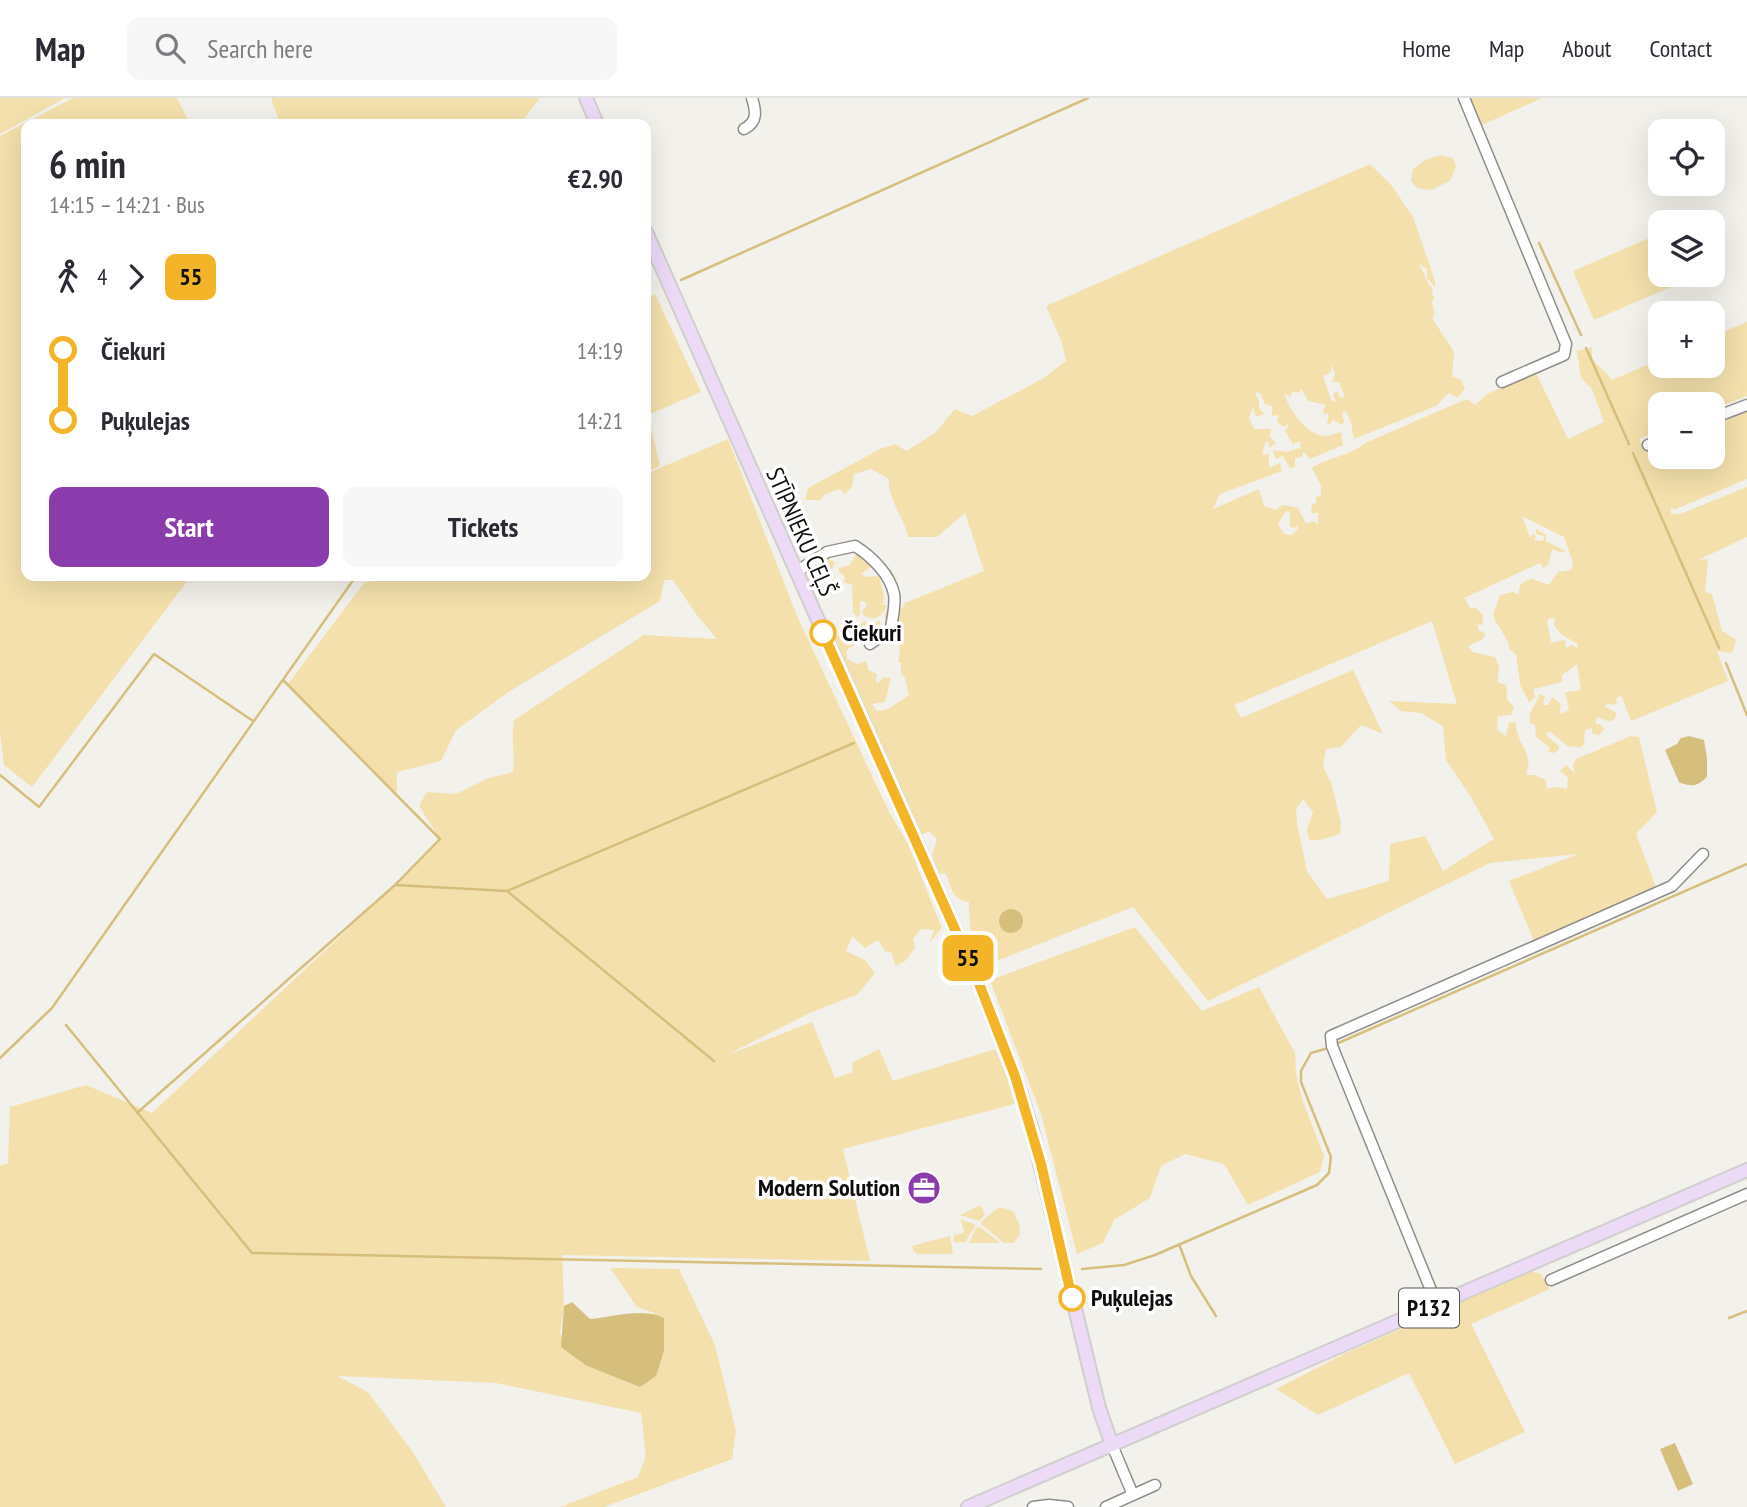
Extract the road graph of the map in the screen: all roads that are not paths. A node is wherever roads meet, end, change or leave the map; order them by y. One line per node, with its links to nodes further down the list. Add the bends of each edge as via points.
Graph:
1 (586, 98): 4 (main road)
2 (752, 98): 5 (street, via 755,118)
3 (1464, 98): 7 (street, via 1566,344 1564,355)
4 (595, 119)
5 (744, 129)
6 (651, 243): 10 (main road, STĪPNIEKU CEĻŠ)
7 (1502, 382)
8 (1747, 405): 9 (street)
9 (1725, 413)
10 (796, 572): 11 (street, via 836,550 855,546 871,556 894,594 891,629); 17 (main road, STĪPNIEKU CEĻŠ, via 978,981 1015,1076)
11 (870, 643)
12 (1703, 854): 16 (street, via 1672,886 1331,1036)
13 (1747, 1170): 16 (main road, P132)
14 (1747, 1194): 15 (street)
15 (1551, 1280)
16 (1437, 1305): 17 (main road, P132)
17 (1112, 1445): 19 (street); 20 (main road, P132)
18 (1155, 1485): 19 (street)
19 (1133, 1495): 23 (street)
20 (968, 1507)
21 (1033, 1507): 22 (street)
22 (1068, 1507)
23 (1106, 1507)

